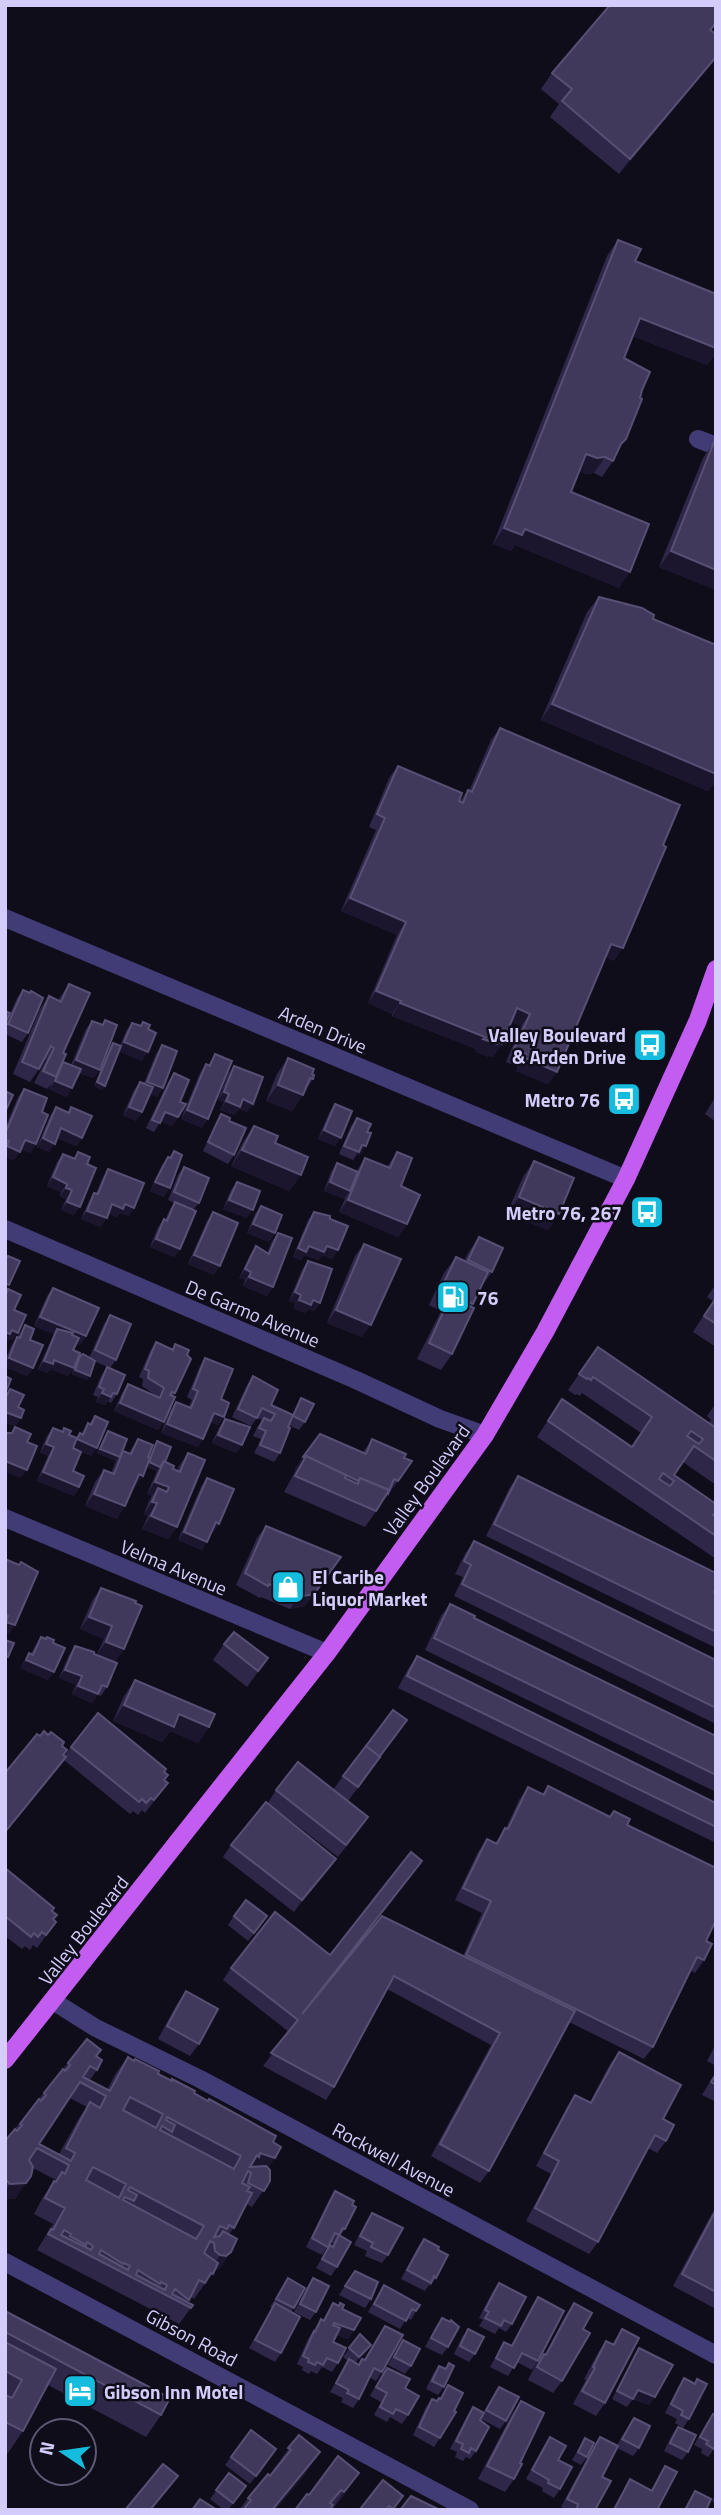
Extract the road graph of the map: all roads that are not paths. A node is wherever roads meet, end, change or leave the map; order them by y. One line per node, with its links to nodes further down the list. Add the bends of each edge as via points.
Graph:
1 (698, 439): 2 (street)
2 (716, 446)
3 (5, 918): 5 (street, Arden Drive)
4 (716, 969): 5 (main road, Valley Boulevard, via 698,1020)
5 (625, 1179): 7 (main road, Valley Boulevard)
6 (5, 1229): 7 (street, De Garmo Avenue)
7 (485, 1435): 9 (main road, Valley Boulevard)
8 (5, 1518): 9 (street, Velma Avenue)
9 (327, 1653): 10 (main road, Valley Boulevard)
10 (53, 2001): 11 (main road, Valley Boulevard); 13 (street, Rockwell Avenue, via 96,2028 212,2085)
11 (5, 2060)
12 (5, 2262): 14 (street, Gibson Road)
13 (716, 2355)
14 (470, 2510)

